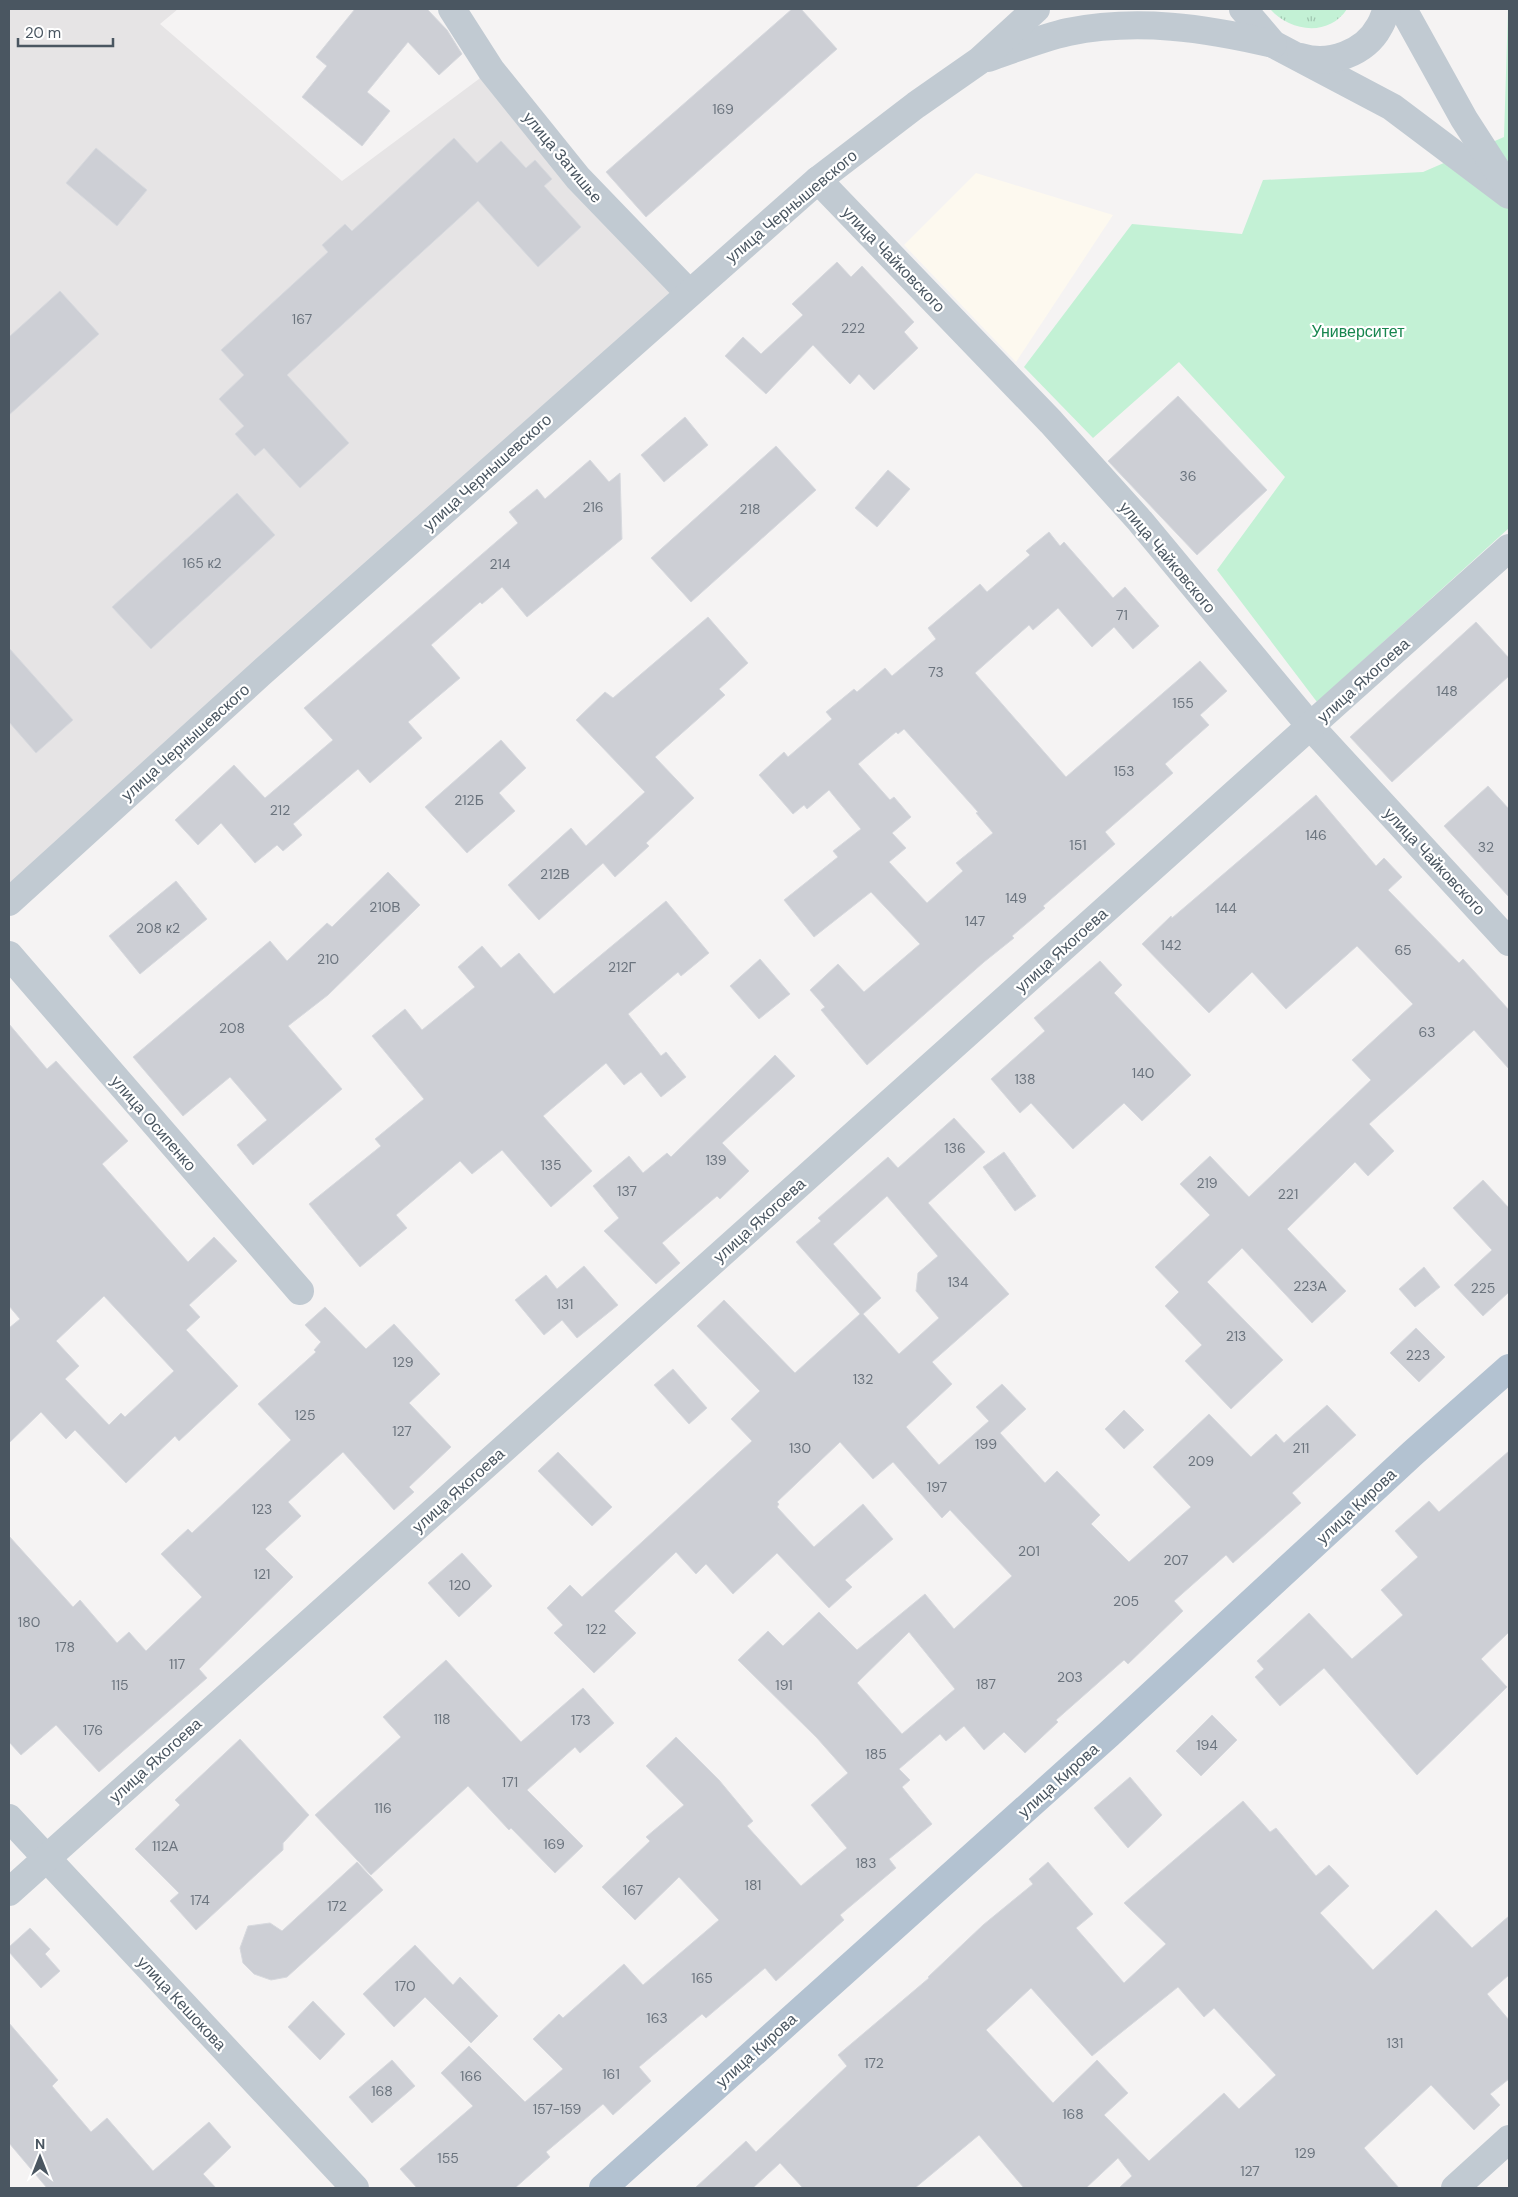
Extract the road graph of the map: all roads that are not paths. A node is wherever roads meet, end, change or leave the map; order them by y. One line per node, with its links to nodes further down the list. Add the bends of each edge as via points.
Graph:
1 (452, 9): 11 (street, улица Затишье, via 491,70 578,178)
2 (1036, 9): 7 (street)
3 (1243, 9): 6 (street)
4 (1387, 9): 6 (street, via 1379,28 1363,45 1346,55 1328,60 1308,60)
5 (1403, 9): 9 (street, via 1464,119)
6 (1281, 49): 7 (street, via 1231,34 1173,26 1112,26 1067,32); 10 (street, via 1392,107)
7 (979, 60): 8 (street, улица Чернышевского)
8 (818, 180): 11 (street, улица Чернышевского); 13 (street, улица Чайковского, via 1051,422 1140,522)
9 (1509, 190)
10 (1509, 195)
11 (689, 293): 14 (street, улица Чернышевского, via 260,673)
12 (1509, 548): 13 (street, улица Яхогоева)
13 (1310, 727): 15 (street, улица Чайковского); 20 (street, улица Яхогоева)
14 (9, 902)
15 (1509, 942)
16 (9, 955): 17 (street, улица Осипенко)
17 (300, 1291)
18 (1509, 1368): 24 (main road, улица Кирова, via 1093,1749)
19 (9, 1818): 20 (street, улица Кешокова)
20 (45, 1858): 21 (street, улица Яхогоева); 23 (street, улица Кешокова)
21 (9, 1892)
22 (1509, 2139): 25 (street)
23 (356, 2188)
24 (603, 2188)
25 (1455, 2188)

